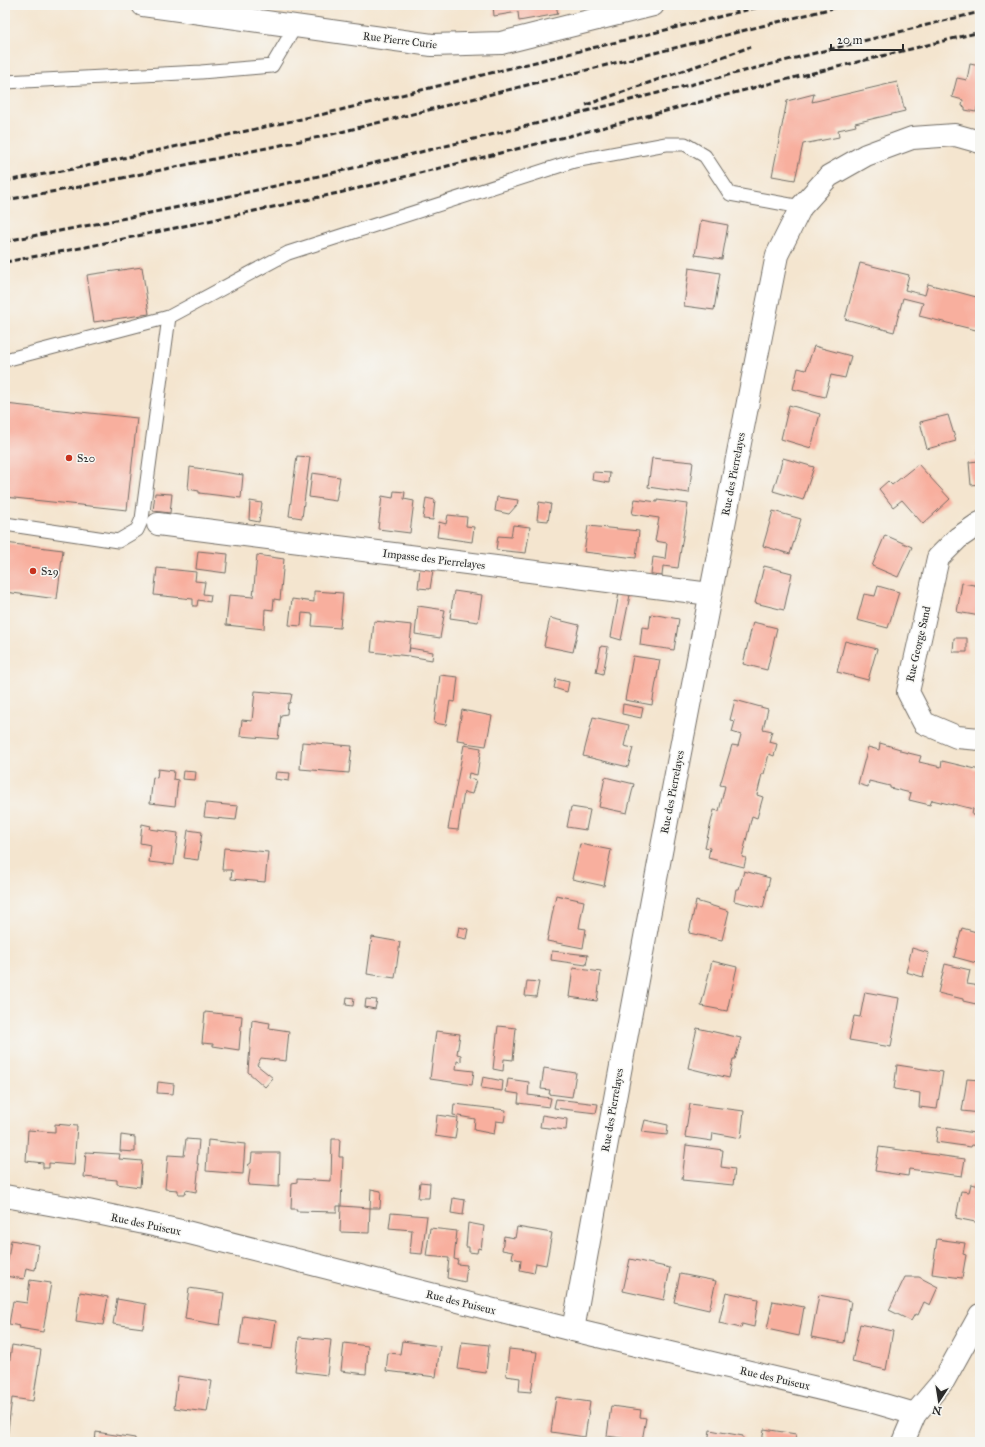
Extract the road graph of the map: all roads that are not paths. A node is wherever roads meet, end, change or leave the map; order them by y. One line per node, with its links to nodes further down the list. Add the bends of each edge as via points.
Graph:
1 (144, 5): 3 (street, Rue Pierre Curie)
2 (653, 5): 3 (street, Rue Pierre Curie, via 501,44 432,46)
3 (295, 27): 4 (lane, via 272,66)
4 (5, 82)
5 (980, 142): 6 (street, Rue des Pierrelayes, via 955,135 912,138 866,155 829,176)
6 (801, 207): 7 (lane, via 730,194 705,156 685,144 658,146 574,161 288,253); 12 (street, Rue des Pierrelayes, via 777,255)
7 (169, 317): 8 (lane); 10 (lane, via 142,520 137,530 118,541)
8 (5, 360)
9 (980, 523): 13 (street, Rue George Sand, via 958,538 938,558 908,692 924,723 957,737)
10 (5, 524)
11 (158, 524): 12 (street, Impasse des Pierrelayes)
12 (710, 594): 16 (street, Rue des Pierrelayes)
13 (980, 738)
14 (5, 1196): 16 (street, Rue des Puiseux, via 186,1232)
15 (980, 1315): 17 (street, via 944,1380)
16 (573, 1330): 17 (street, Rue des Puiseux, via 867,1400)
17 (915, 1414): 18 (street)
18 (903, 1442)

